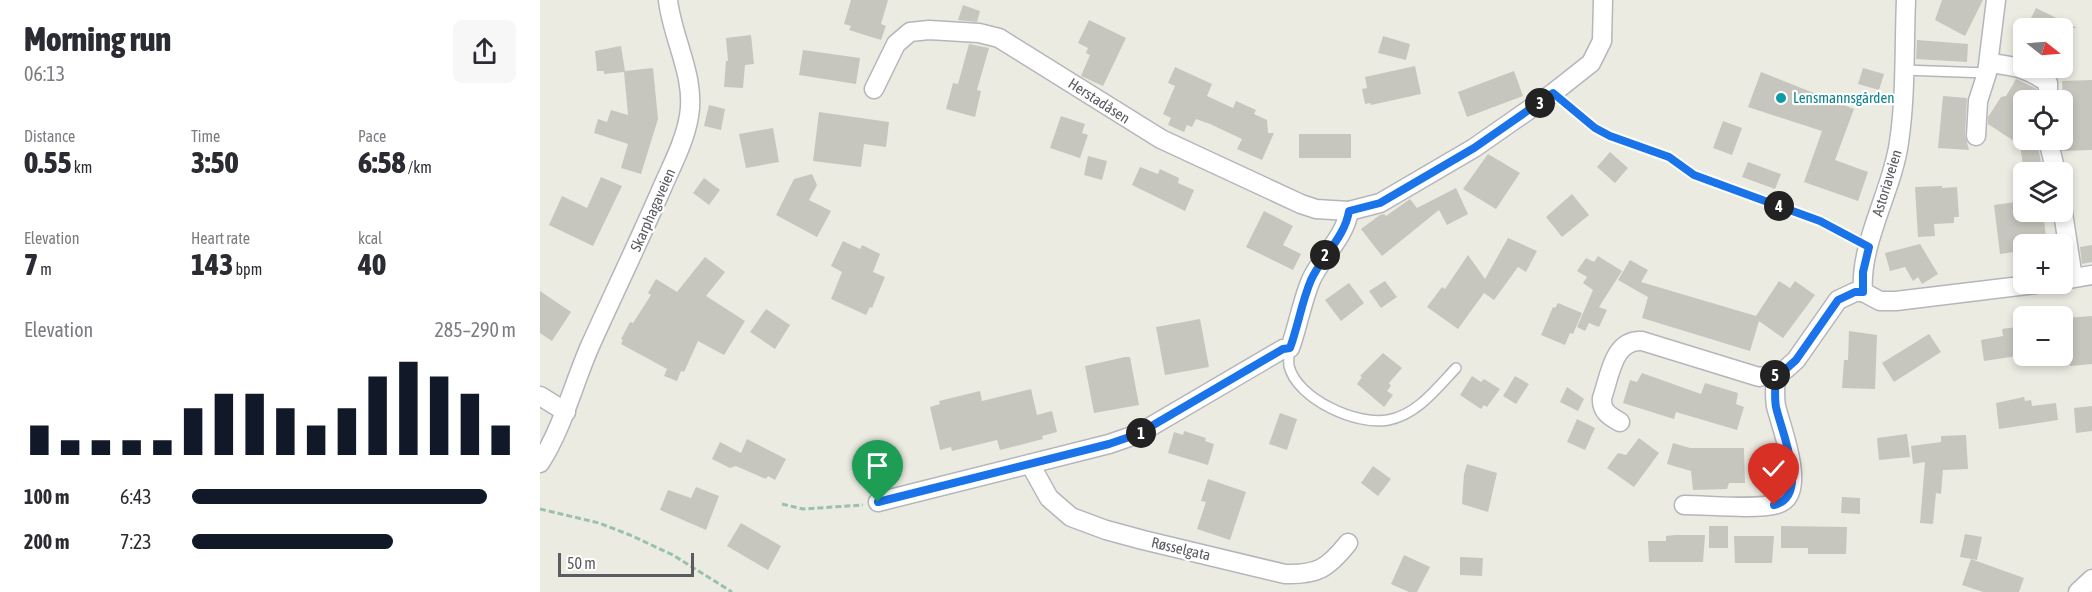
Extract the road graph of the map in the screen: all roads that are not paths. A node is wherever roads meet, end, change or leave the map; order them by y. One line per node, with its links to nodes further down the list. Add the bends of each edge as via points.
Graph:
1 (668, 0): 19 (street, Skarphagaveien, via 686,72 690,115 664,184 574,382)
2 (1603, 0): 10 (street, via 1602,41 1591,63 1474,148 1380,203)
3 (1906, 0): 6 (street, Astoriaveien)
4 (1996, 0): 5 (street)
5 (1988, 68): 6 (lane); 8 (street, via 2018,66 2034,73); 9 (street, via 1978,101)
6 (1903, 70): 14 (street, Astoriaveien, via 1899,142 1869,247)
7 (874, 89): 10 (street, Herstadåsen, via 896,44 910,32 979,33 999,38 1161,139 1301,204)
8 (2047, 90)
9 (1976, 136)
10 (1349, 211): 15 (street, via 1343,231 1310,282)
11 (2092, 275): 12 (street)
12 (2073, 278)
13 (2013, 287): 14 (street, via 1896,301 1880,301)
14 (1863, 292): 17 (street, via 1838,300 1796,360)
15 (1290, 348): 16 (lane, via 1290,367 1310,394 1344,415 1371,420 1388,420 1408,413); 22 (street, via 1138,434)
16 (1456, 368)
17 (1775, 374): 20 (street, via 1759,377 1632,340 1617,354 1602,398 1605,412); 24 (street, via 1775,398 1791,467 1788,498 1774,505)
18 (540, 396): 19 (street)
19 (566, 412): 21 (street, Skarphagaveien)
20 (1620, 422)
21 (540, 463)
22 (1030, 464): 23 (street); 25 (street, Røsselgata, via 1049,498 1071,517 1143,540 1299,575 1325,568)
23 (878, 502)
24 (1684, 504)
25 (1348, 543)
26 (2092, 579): 27 (street)
27 (2078, 592)

